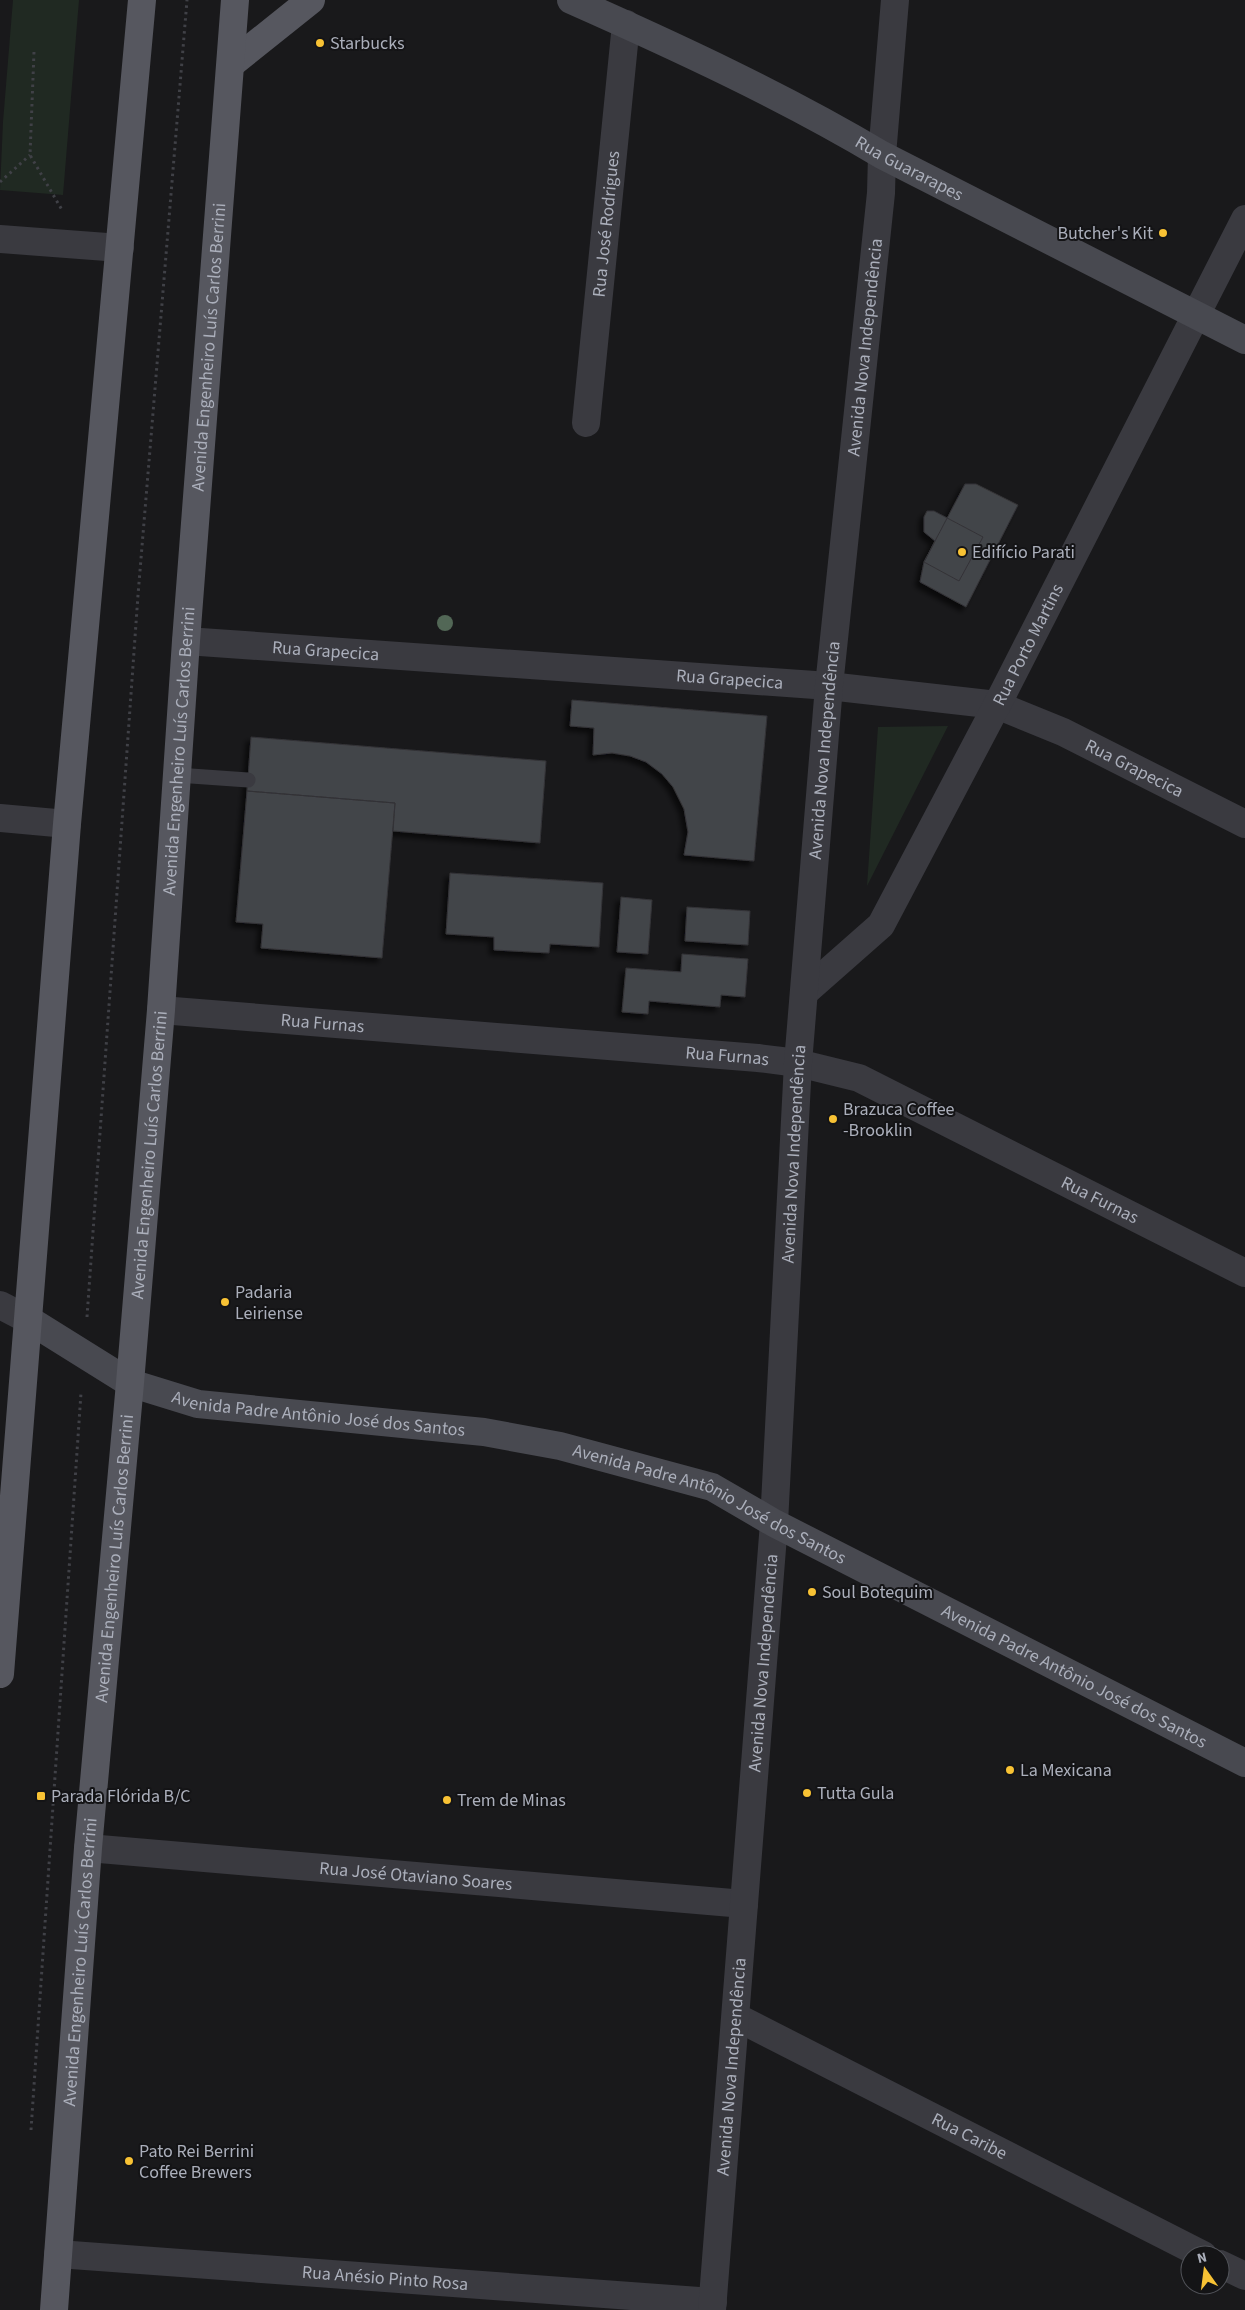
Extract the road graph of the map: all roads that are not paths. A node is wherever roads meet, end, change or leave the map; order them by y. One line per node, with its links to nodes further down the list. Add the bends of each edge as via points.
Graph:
1 (142, 0): 11 (main road)
2 (235, 0): 7 (main road, Avenida Engenheiro Luís Carlos Berrini)
3 (311, 0): 7 (main road)
4 (571, 0): 6 (street, Rua Guararapes)
5 (895, 0): 8 (street, Avenida Nova Independência)
6 (626, 24): 8 (street, Rua Guararapes, via 830,124); 14 (street, Rua José Rodrigues)
7 (231, 64): 15 (main road, Avenida Engenheiro Luís Carlos Berrini)
8 (882, 155): 12 (street, Rua Guararapes); 16 (street, Avenida Nova Independência, via 881,193)
9 (1245, 219): 12 (street, Rua Porto Martins)
10 (0, 240): 11 (street)
11 (120, 248): 21 (main road)
12 (1196, 316): 13 (street, Rua Guararapes); 17 (street, Rua Porto Martins)
13 (1245, 340)
14 (586, 423)
15 (186, 641): 16 (street, Rua Grapecica); 18 (main road, Avenida Engenheiro Luís Carlos Berrini)
16 (829, 686): 17 (street, Rua Grapecica); 23 (street, Avenida Nova Independência)
17 (997, 705): 22 (street, Rua Grapecica, via 1063,732); 23 (street, Rua Porto Martins, via 881,925)
18 (177, 776): 19 (lane); 24 (main road, Avenida Engenheiro Luís Carlos Berrini)
19 (248, 780)
20 (0, 818): 21 (street)
21 (67, 824): 28 (main road)
22 (1245, 824)
23 (805, 992): 25 (street, Avenida Nova Independência)
24 (161, 1010): 25 (street, Rua Furnas); 29 (main road, Avenida Engenheiro Luís Carlos Berrini)
25 (798, 1062): 26 (street, Rua Furnas, via 859,1078); 31 (street, Avenida Nova Independência)
26 (1245, 1273)
27 (0, 1305): 28 (street)
28 (29, 1320): 29 (street, Avenida Padre Antônio José dos Santos); 30 (main road)
29 (130, 1383): 31 (street, Avenida Padre Antônio José dos Santos, via 198,1404 484,1432 560,1446 712,1487); 34 (main road, Avenida Engenheiro Luís Carlos Berrini)
30 (8, 1473): 32 (main road)
31 (774, 1523): 33 (street, Avenida Padre Antônio José dos Santos); 35 (street, Avenida Nova Independência)
32 (0, 1674)
33 (1245, 1763)
34 (88, 1848): 35 (street, Rua José Otaviano Soares); 38 (main road, Avenida Engenheiro Luís Carlos Berrini)
35 (744, 1904): 36 (street, Avenida Nova Independência)
36 (736, 2017): 37 (street, Rua Caribe); 41 (street, Avenida Nova Independência)
37 (1183, 2245)
38 (58, 2254): 41 (street, Rua Anésio Pinto Rosa); 42 (main road, Avenida Engenheiro Luís Carlos Berrini)
39 (1230, 2269): 40 (street)
40 (1245, 2276)
41 (712, 2306)
42 (54, 2310)

